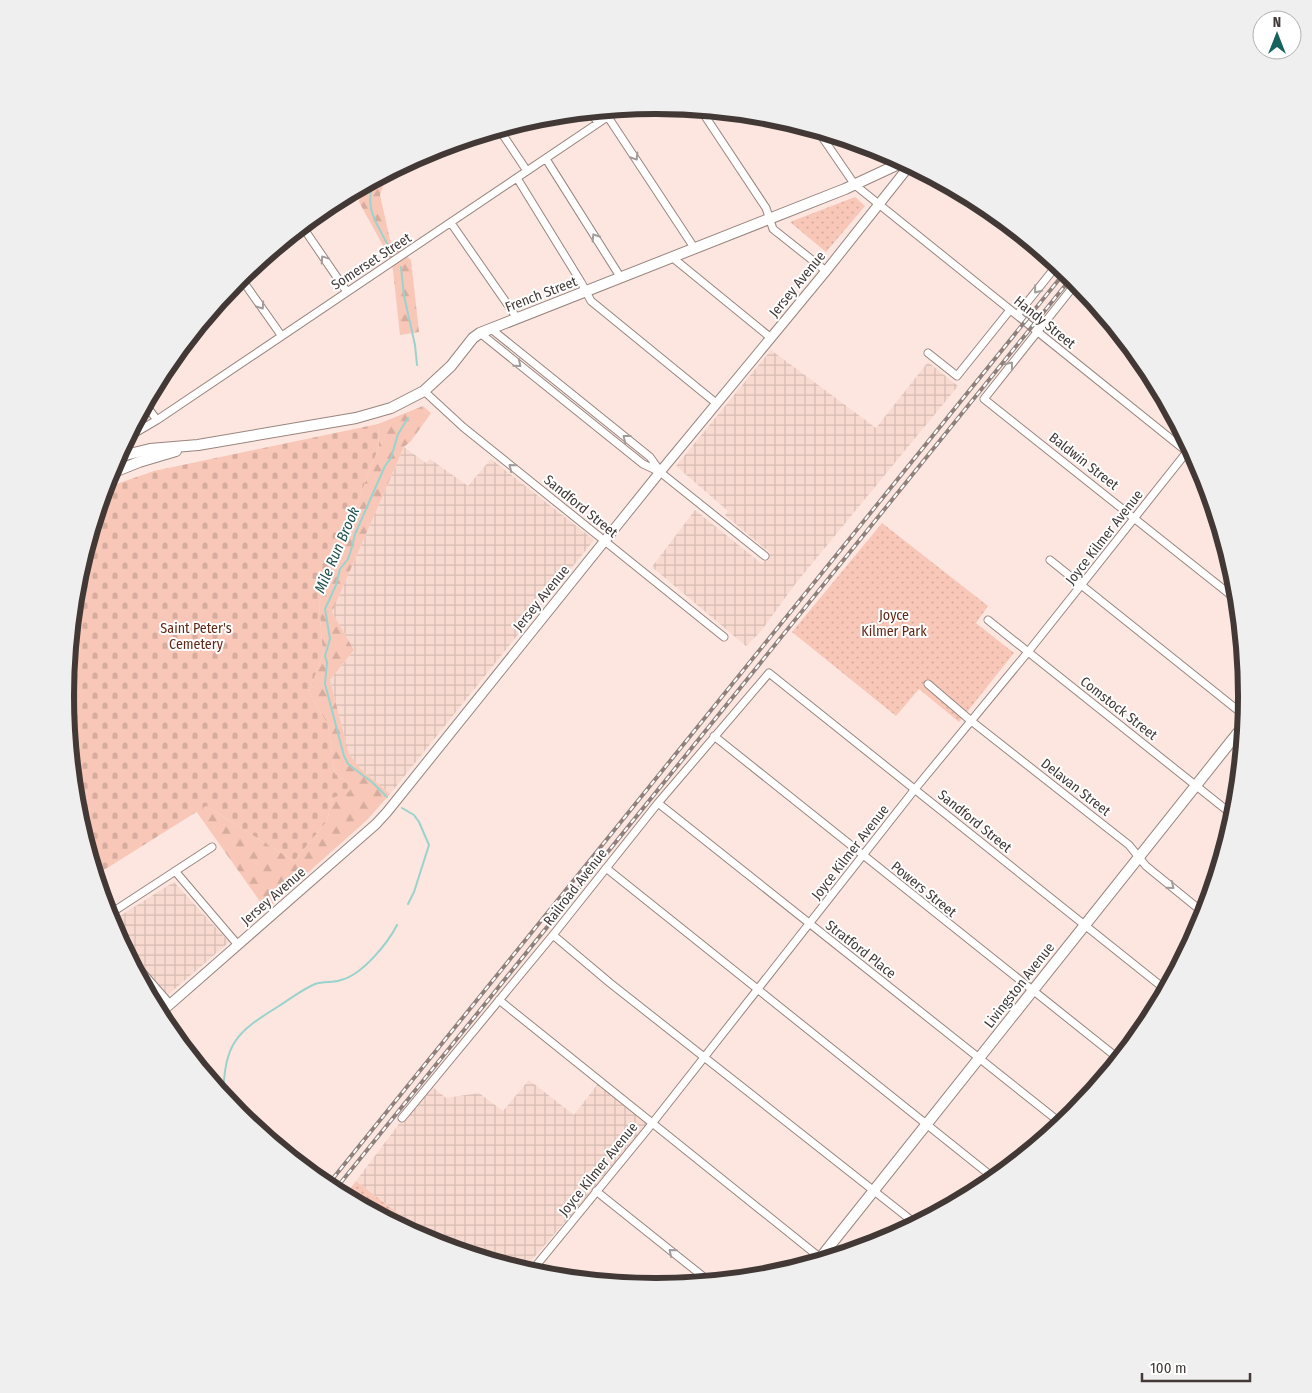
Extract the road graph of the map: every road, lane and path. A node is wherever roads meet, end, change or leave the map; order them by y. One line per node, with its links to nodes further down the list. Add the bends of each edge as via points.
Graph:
1 (608, 116): 4 (street, Somerset Street); 17 (street, one-way to 17)
2 (705, 116): 14 (street, via 766,208)
3 (594, 117): 4 (street)
4 (598, 123): 7 (street, Somerset Street)
5 (503, 135): 10 (street)
6 (824, 139): 12 (street, Handy Street)
7 (546, 159): 10 (street, Somerset Street); 21 (street, one-way to 7)
8 (895, 166): 12 (main road, French Street)
9 (906, 170): 13 (street, Jersey Avenue)
10 (527, 171): 11 (street, Somerset Street)
11 (517, 178): 15 (street, Somerset Street); 25 (street)
12 (855, 185): 13 (street, Handy Street); 14 (main road, French Street)
13 (878, 204): 19 (street, Jersey Avenue); 26 (street, Handy Street)
14 (770, 220): 17 (main road, French Street); 19 (street, via 773,229)
15 (451, 223): 24 (street, Somerset Street); 28 (street)
16 (306, 232): 24 (street, one-way to 16)
17 (695, 249): 18 (main road, French Street)
18 (673, 258): 21 (main road, French Street); 33 (street)
19 (826, 271): 33 (street, Jersey Avenue)
20 (1053, 271): 27 (street, one-way to 27)
21 (621, 278): 25 (main road, French Street)
22 (245, 284): 32 (street, one-way to 32)
23 (1072, 289): 30 (street)
24 (346, 292): 32 (street, Somerset Street)
25 (586, 292): 28 (main road, French Street); 36 (street, via 591,301)
26 (1010, 310): 27 (street, Handy Street); 34 (street, via 957,376)
27 (1017, 315): 30 (street, Handy Street)
28 (517, 318): 29 (main road, French Street)
29 (490, 328): 31 (main road, French Street); 37 (street)
30 (1037, 332): 42 (street, Handy Street); 48 (street, Baldwin Street, one-way to 30, via 984,399)
31 (480, 333): 35 (main road, French Street); 39 (street, one-way to 39)
32 (281, 335): 40 (street, Somerset Street)
33 (771, 338): 36 (street, Jersey Avenue)
34 (928, 353)
35 (424, 391): 43 (main road, French Street, via 391,408 361,417); 49 (street, Sandford Street, one-way to 35, via 463,427)
36 (716, 403): 47 (street, Jersey Avenue)
37 (584, 404): 39 (street); 47 (street, one-way to 37, via 650,456)
38 (149, 410): 40 (street)
39 (577, 412): 47 (street, via 643,464)
40 (156, 420): 41 (street, Somerset Street)
41 (138, 430)
42 (1180, 443)
43 (198, 445): 44 (main road, French Street); 46 (main road, French Street)
44 (127, 455)
45 (1185, 455): 48 (street, Joyce Kilmer Avenue)
46 (120, 470)
47 (660, 472): 49 (street, Jersey Avenue); 50 (street)
48 (1135, 517): 52 (street, Joyce Kilmer Avenue); 53 (street, Baldwin Street)
49 (605, 542): 55 (street, Sandford Street); 77 (street, Jersey Avenue, via 381,818)
50 (764, 556)
51 (1050, 560): 52 (street)
52 (1081, 585): 56 (street, Joyce Kilmer Avenue); 59 (street)
53 (1228, 592)
54 (988, 620): 56 (street, Comstock Street)
55 (724, 637)
56 (1028, 652): 60 (street, Joyce Kilmer Avenue); 63 (street, Comstock Street)
57 (769, 673): 62 (street, Railroad Avenue); 64 (street, Sandford Street)
58 (928, 684): 60 (street, Delavan Street)
59 (1238, 710)
60 (970, 720): 64 (street, Joyce Kilmer Avenue); 69 (street, Delavan Street, via 1129,845)
61 (1237, 734): 63 (main road, Livingston Avenue)
62 (714, 736): 65 (street, Railroad Avenue); 68 (street, Powers Street)
63 (1196, 785): 66 (street, Comstock Street); 69 (main road, Livingston Avenue)
64 (915, 789): 68 (street, Joyce Kilmer Avenue); 75 (street, Sandford Street)
65 (658, 803): 70 (street, Railroad Avenue); 74 (street, Stratford Place)
66 (1227, 810)
67 (212, 847): 71 (street)
68 (864, 856): 74 (street, Joyce Kilmer Avenue); 81 (street, Powers Street)
69 (1138, 857): 72 (street, Delavan Street, one-way to 72); 75 (main road, Livingston Avenue)
70 (606, 868): 76 (street, Railroad Avenue); 80 (street)
71 (175, 870): 73 (street); 77 (street)
72 (1198, 908)
73 (115, 910)
74 (810, 924): 80 (street, Joyce Kilmer Avenue); 87 (street, Stratford Place)
75 (1084, 924): 79 (street, Sandford Street); 81 (main road, Livingston Avenue)
76 (552, 935): 82 (street, Railroad Avenue); 86 (street)
77 (238, 945): 83 (street, Jersey Avenue)
78 (146, 976): 83 (street)
79 (1161, 986)
80 (757, 989): 86 (street, Joyce Kilmer Avenue); 91 (street)
81 (1032, 991): 85 (street, Powers Street); 87 (main road, Livingston Avenue)
82 (499, 1000): 88 (street, Railroad Avenue); 90 (street)
83 (170, 1004): 84 (street, Jersey Avenue)
84 (165, 1009)
85 (1114, 1055)
86 (704, 1056): 90 (street, Joyce Kilmer Avenue); 93 (street)
87 (979, 1057): 89 (street, Stratford Place); 91 (main road, Livingston Avenue)
88 (402, 1118)
89 (1056, 1119)
90 (652, 1123): 94 (street, Joyce Kilmer Avenue); 97 (street)
91 (926, 1125): 92 (street); 93 (main road, Livingston Avenue)
92 (988, 1174)
93 (874, 1190): 95 (street); 96 (main road, Livingston Avenue)
94 (596, 1191): 98 (street, Joyce Kilmer Avenue); 99 (street, one-way to 94)
95 (911, 1220)
96 (825, 1253)
97 (816, 1256)
98 (535, 1266)
99 (704, 1277)

